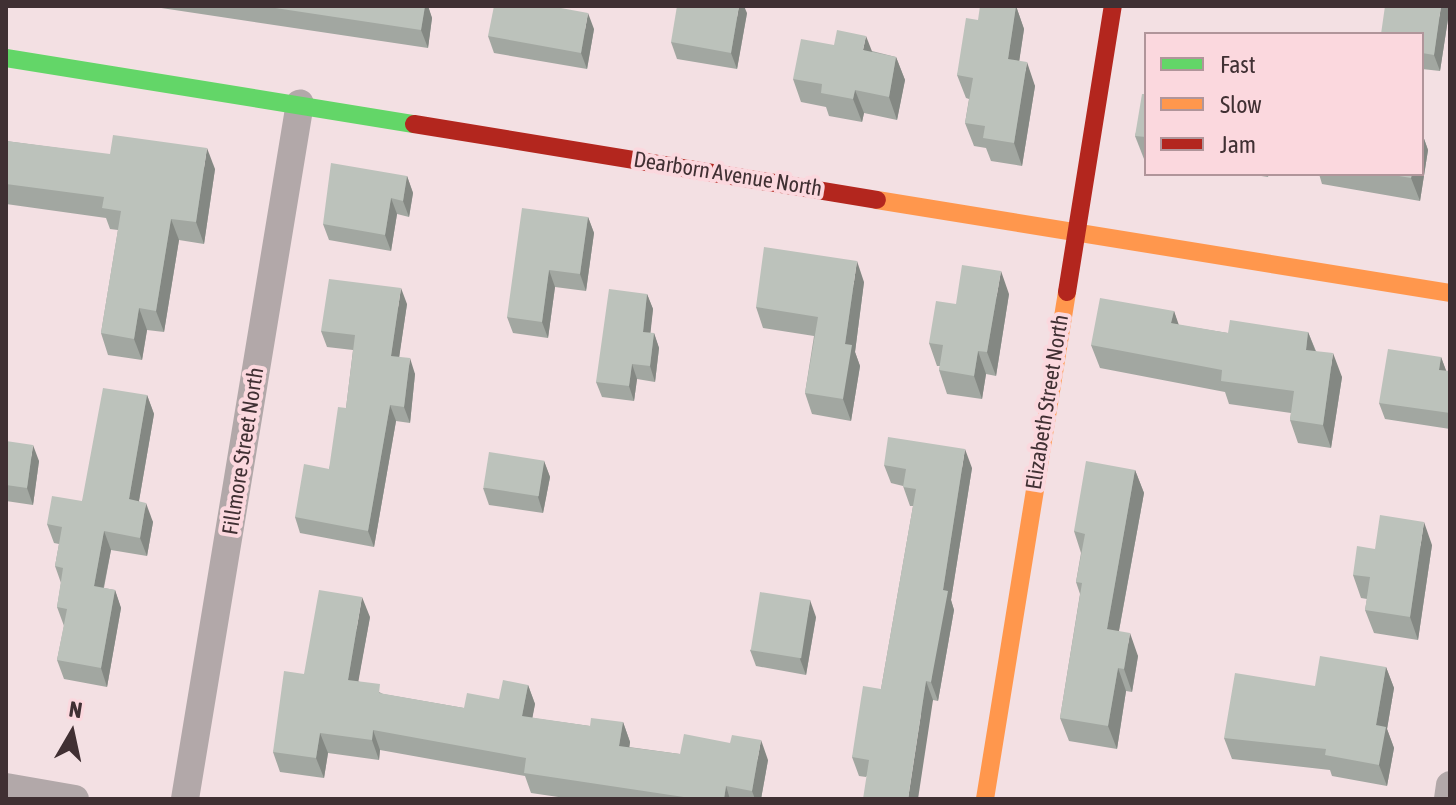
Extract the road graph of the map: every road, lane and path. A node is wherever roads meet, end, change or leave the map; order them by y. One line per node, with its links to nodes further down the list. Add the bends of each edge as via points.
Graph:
1 (1113, 6): 4 (street, Elizabeth Street North)
2 (6, 58): 3 (street, Dearborn Avenue North)
3 (300, 103): 4 (street, Dearborn Avenue North); 9 (street, Fillmore Street North)
4 (1074, 231): 5 (street, Dearborn Avenue North); 10 (street, Elizabeth Street North)
5 (1450, 293)
6 (1450, 785): 11 (street)
7 (6, 787): 8 (street)
8 (75, 799)
9 (185, 799)
10 (985, 799)
11 (1448, 799)

